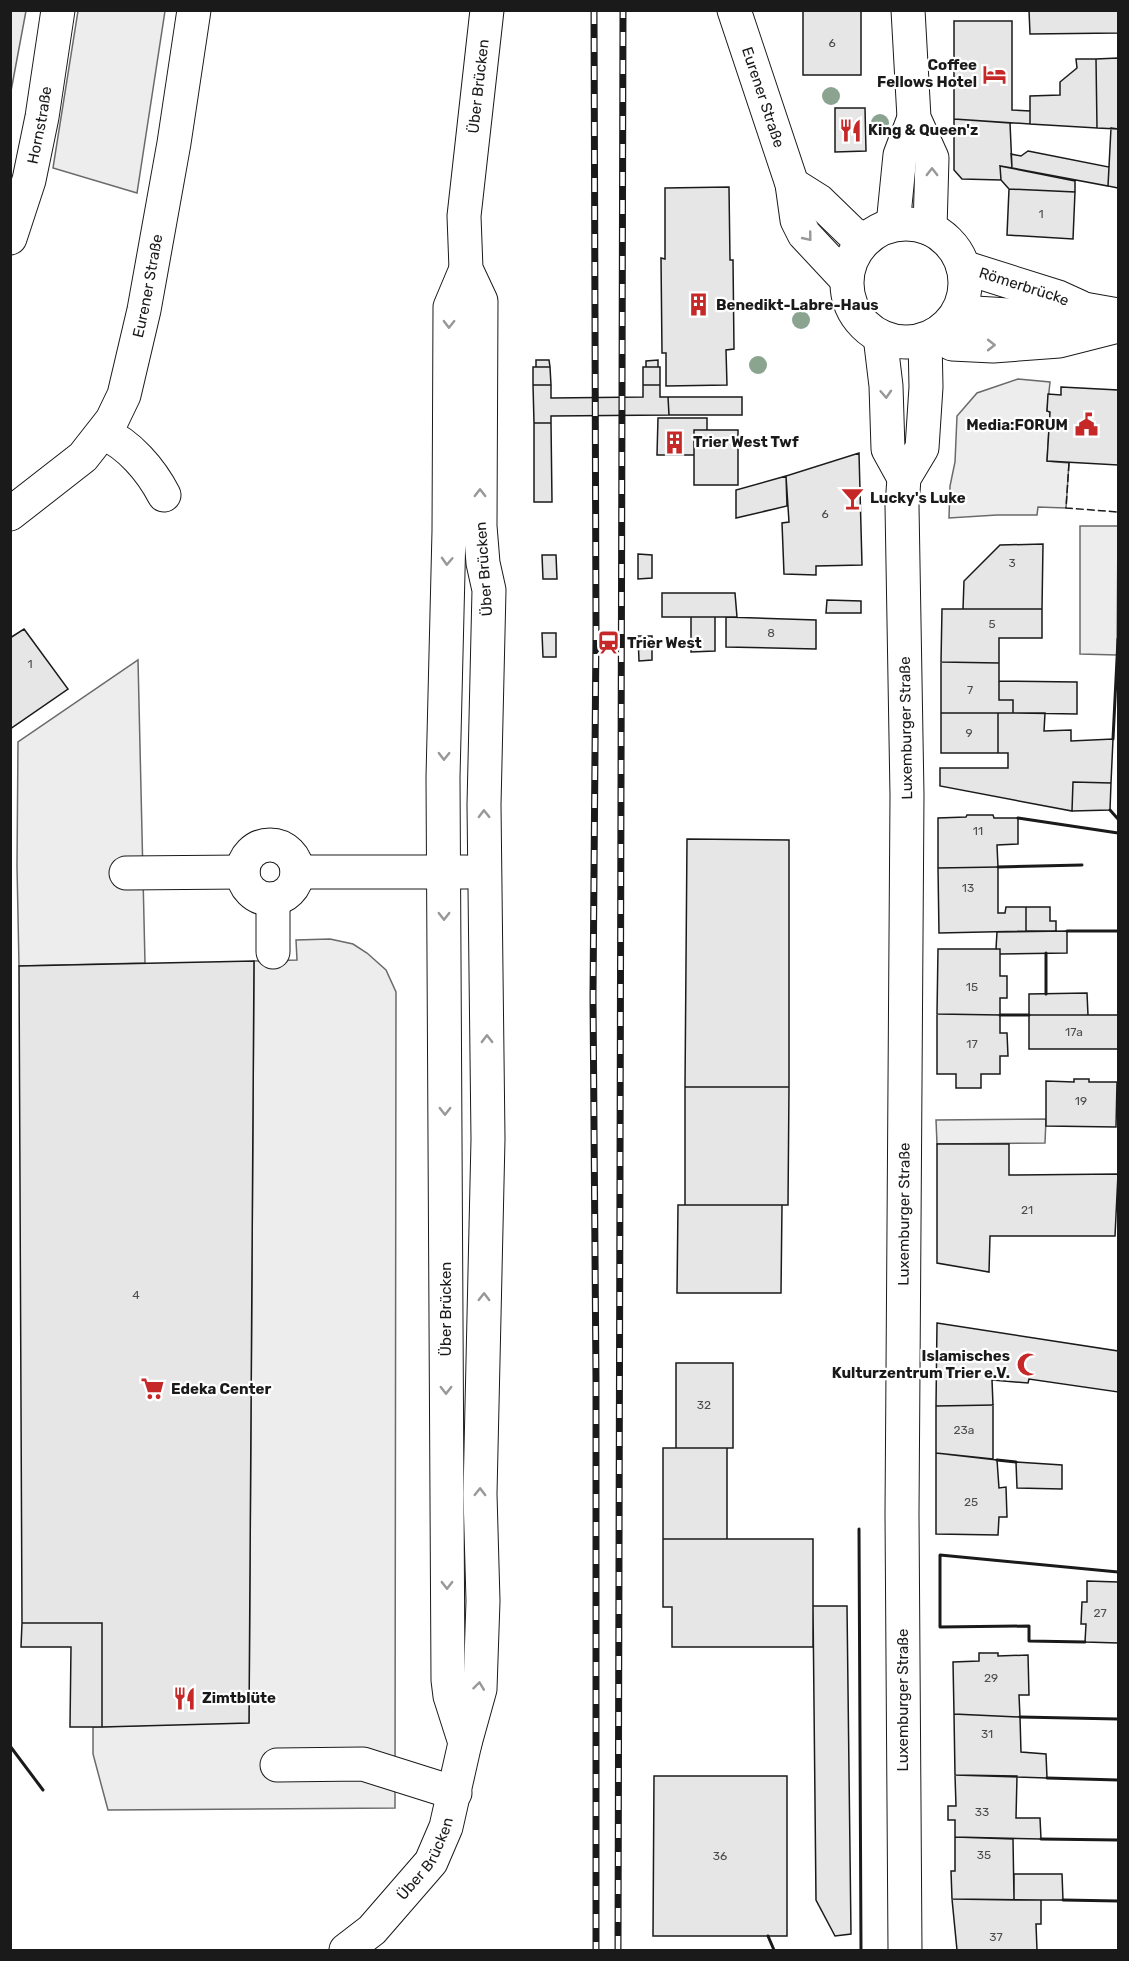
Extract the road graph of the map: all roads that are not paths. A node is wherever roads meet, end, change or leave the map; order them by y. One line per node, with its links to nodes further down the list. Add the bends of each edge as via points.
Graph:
1 (58, 10): 10 (street, Hornstraße, via 29,180)
2 (194, 10): 20 (street, Eurener Straße, via 138,340 124,395)
3 (487, 10): 13 (street, Über Brücken, via 464,216)
4 (734, 10): 7 (street, Eurener Straße)
5 (908, 10): 6 (street)
6 (914, 118): 8 (street, via 900,155); 9 (street, one-way to 6, via 932,158)
7 (792, 184): 11 (street, via 819,201); 14 (street, Eurener Straße, one-way to 14, via 797,220 804,234)
8 (892, 225): 9 (street, via 918,224); 11 (street)
9 (930, 229): 12 (street, via 951,244)
10 (10, 238)
11 (864, 240): 14 (street, via 855,252)
12 (963, 267): 15 (street, Römerbrücke); 18 (street, via 965,290)
13 (466, 269): 26 (street, Über Brücken, one-way to 26, via 450,307); 27 (street, Über Brücken, one-way to 13, via 489,590 480,526 481,301)
14 (846, 279): 19 (street, via 854,313)
15 (1084, 309): 16 (street, Römerbrücke); 18 (street, Römerbrücke)
16 (1119, 315)
17 (1119, 326): 18 (street, one-way to 17, via 952,344 993,346 1059,341)
18 (939, 328): 19 (street, via 902,342); 21 (street, via 926,387 922,448)
19 (880, 336): 21 (street, Luxemburger Straße, one-way to 21, via 888,449)
20 (103, 433): 22 (street, via 116,438 136,457); 23 (street, Eurener Straße, via 83,458)
21 (904, 478): 35 (street, Luxemburger Straße)
22 (164, 495)
23 (10, 514)
24 (243, 872): 25 (street, via 244,861 269,836 293,857); 28 (street); 29 (street, via 249,890)
25 (297, 872): 26 (street); 29 (street, via 289,891)
26 (444, 872): 27 (street); 31 (street, Über Brücken, one-way to 31, via 447,1680)
27 (485, 872): 31 (street, Über Brücken, one-way to 27, via 480,1689 483,1601 480,1494 488,1139)
28 (126, 873)
29 (273, 899): 30 (street)
30 (273, 952)
31 (465, 1743): 33 (street, Über Brücken)
32 (278, 1765): 33 (street, via 363,1764)
33 (455, 1793): 34 (street, Über Brücken, via 431,1862 372,1930)
34 (346, 1950)
35 (904, 1950)

